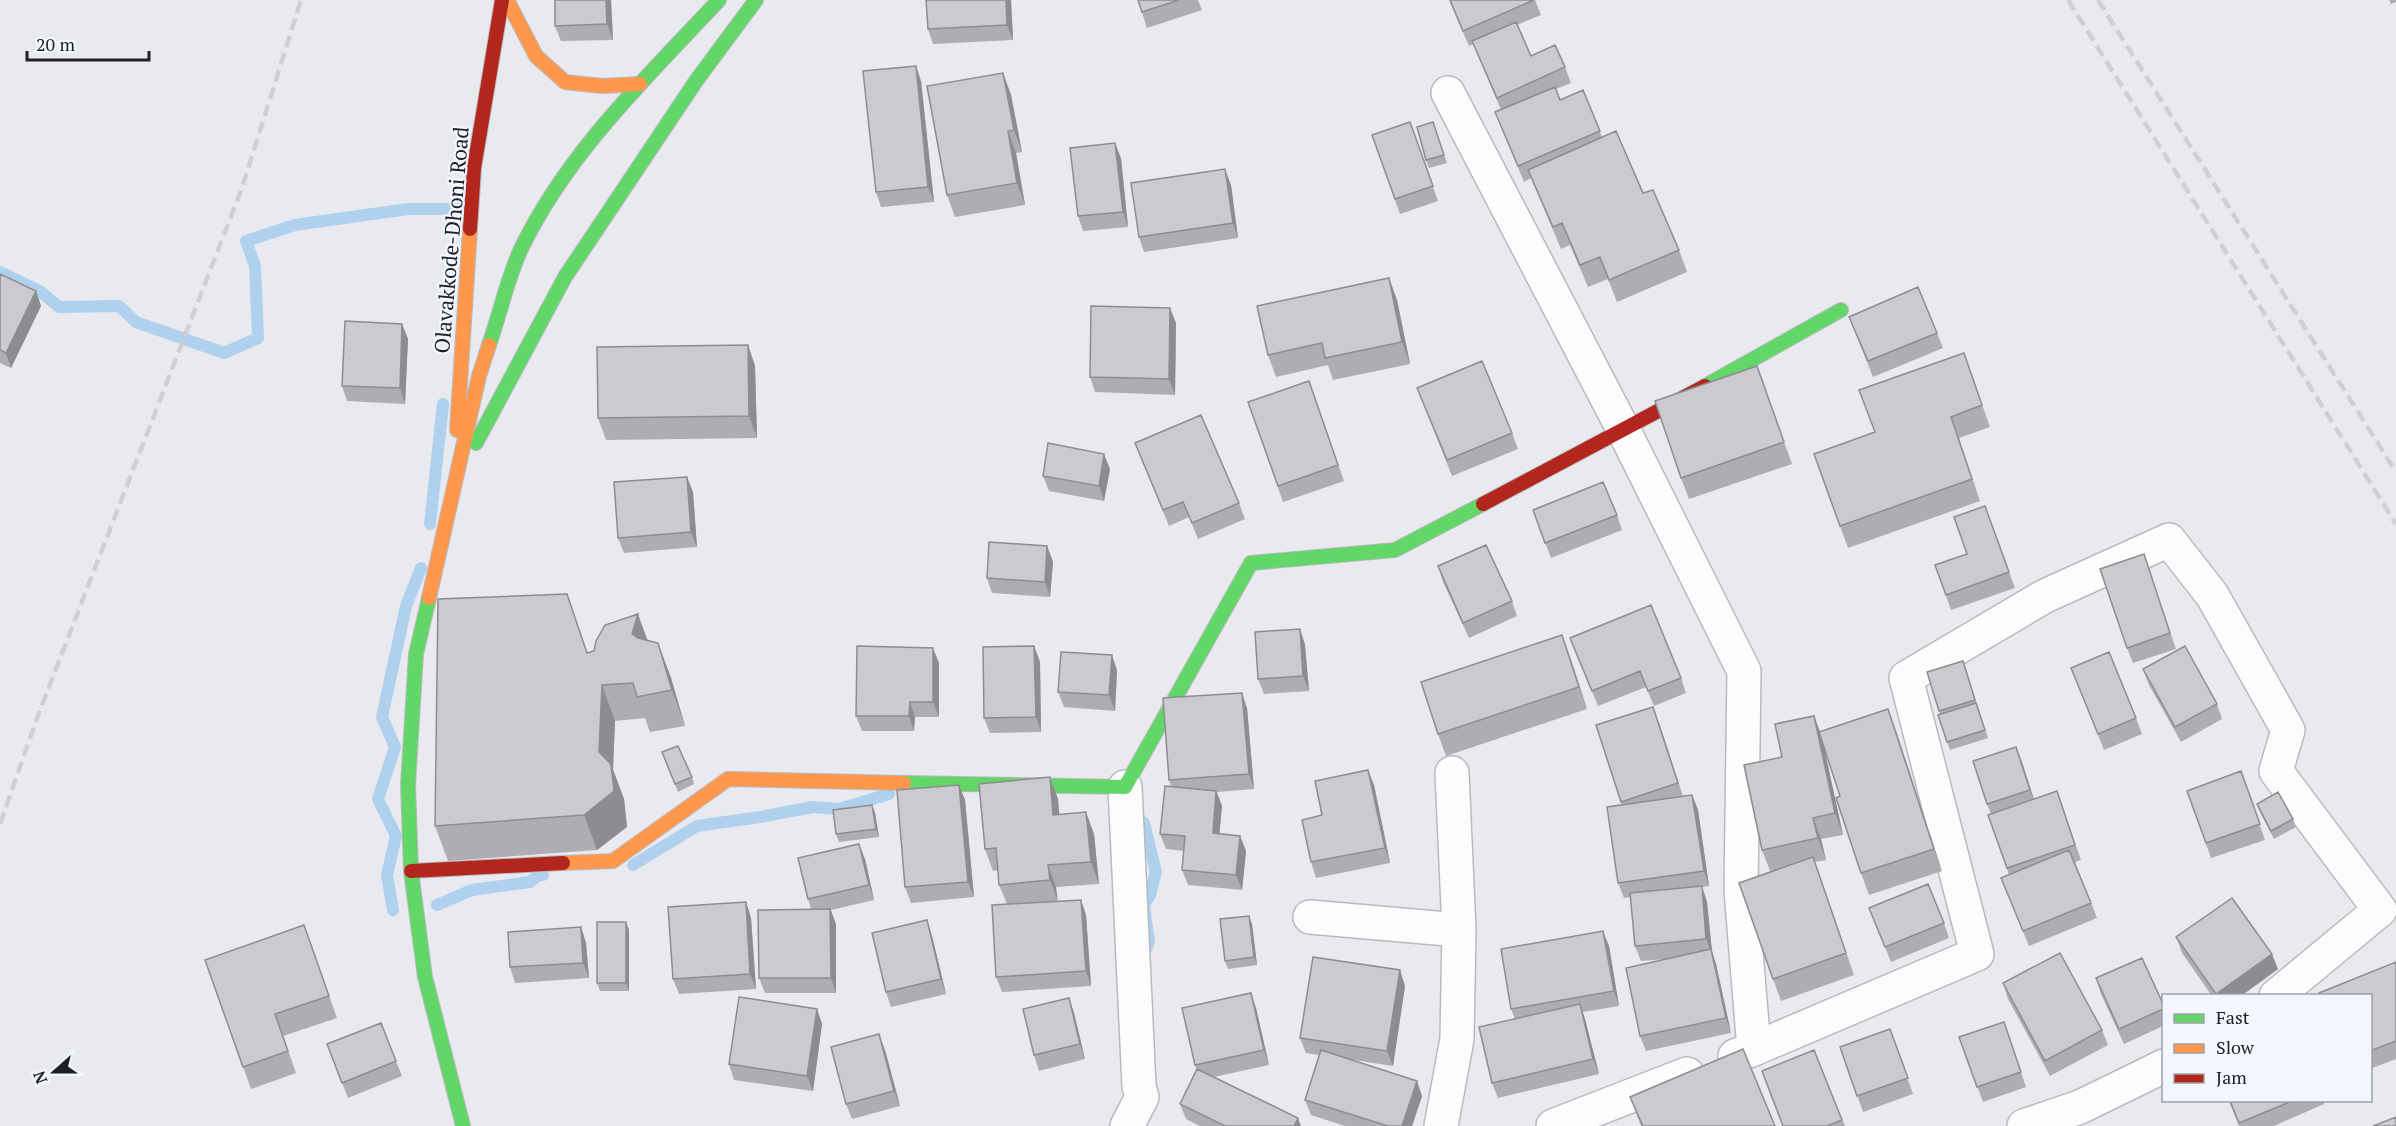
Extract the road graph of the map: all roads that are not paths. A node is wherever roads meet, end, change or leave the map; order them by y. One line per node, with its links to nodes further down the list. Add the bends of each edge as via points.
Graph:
1 (501, 0): 9 (main road, Olavakkode-Dhoni Road, via 474,168)
2 (507, 0): 5 (main road, via 536,56 565,82 602,86)
3 (719, 0): 5 (main road)
4 (756, 0): 9 (main road, via 696,81 565,277)
5 (640, 84): 9 (main road, via 571,164 521,250 479,376)
6 (1448, 93): 8 (street)
7 (1840, 310): 8 (main road)
8 (1623, 429): 11 (main road, via 1395,550 1251,563); 16 (street, via 1744,671 1742,891)
9 (453, 484): 12 (main road, via 416,654 408,785)
10 (1452, 773): 14 (street)
11 (1125, 787): 12 (main road, via 728,779 613,861); 19 (street, via 1142,1097)
12 (411, 871): 18 (main road, via 425,977)
13 (1310, 916): 14 (street)
14 (1459, 930): 20 (street, via 1457,1039)
15 (2278, 994): 16 (street, via 2380,910 2276,771 2288,730 2212,595 2169,540 2045,596 1906,678 1977,954)
16 (1754, 1049): 21 (street)
17 (2162, 1066): 22 (street, via 2080,1107)
18 (463, 1126)
19 (1127, 1126)
20 (1441, 1126)
21 (1553, 1126)
22 (2024, 1126)

